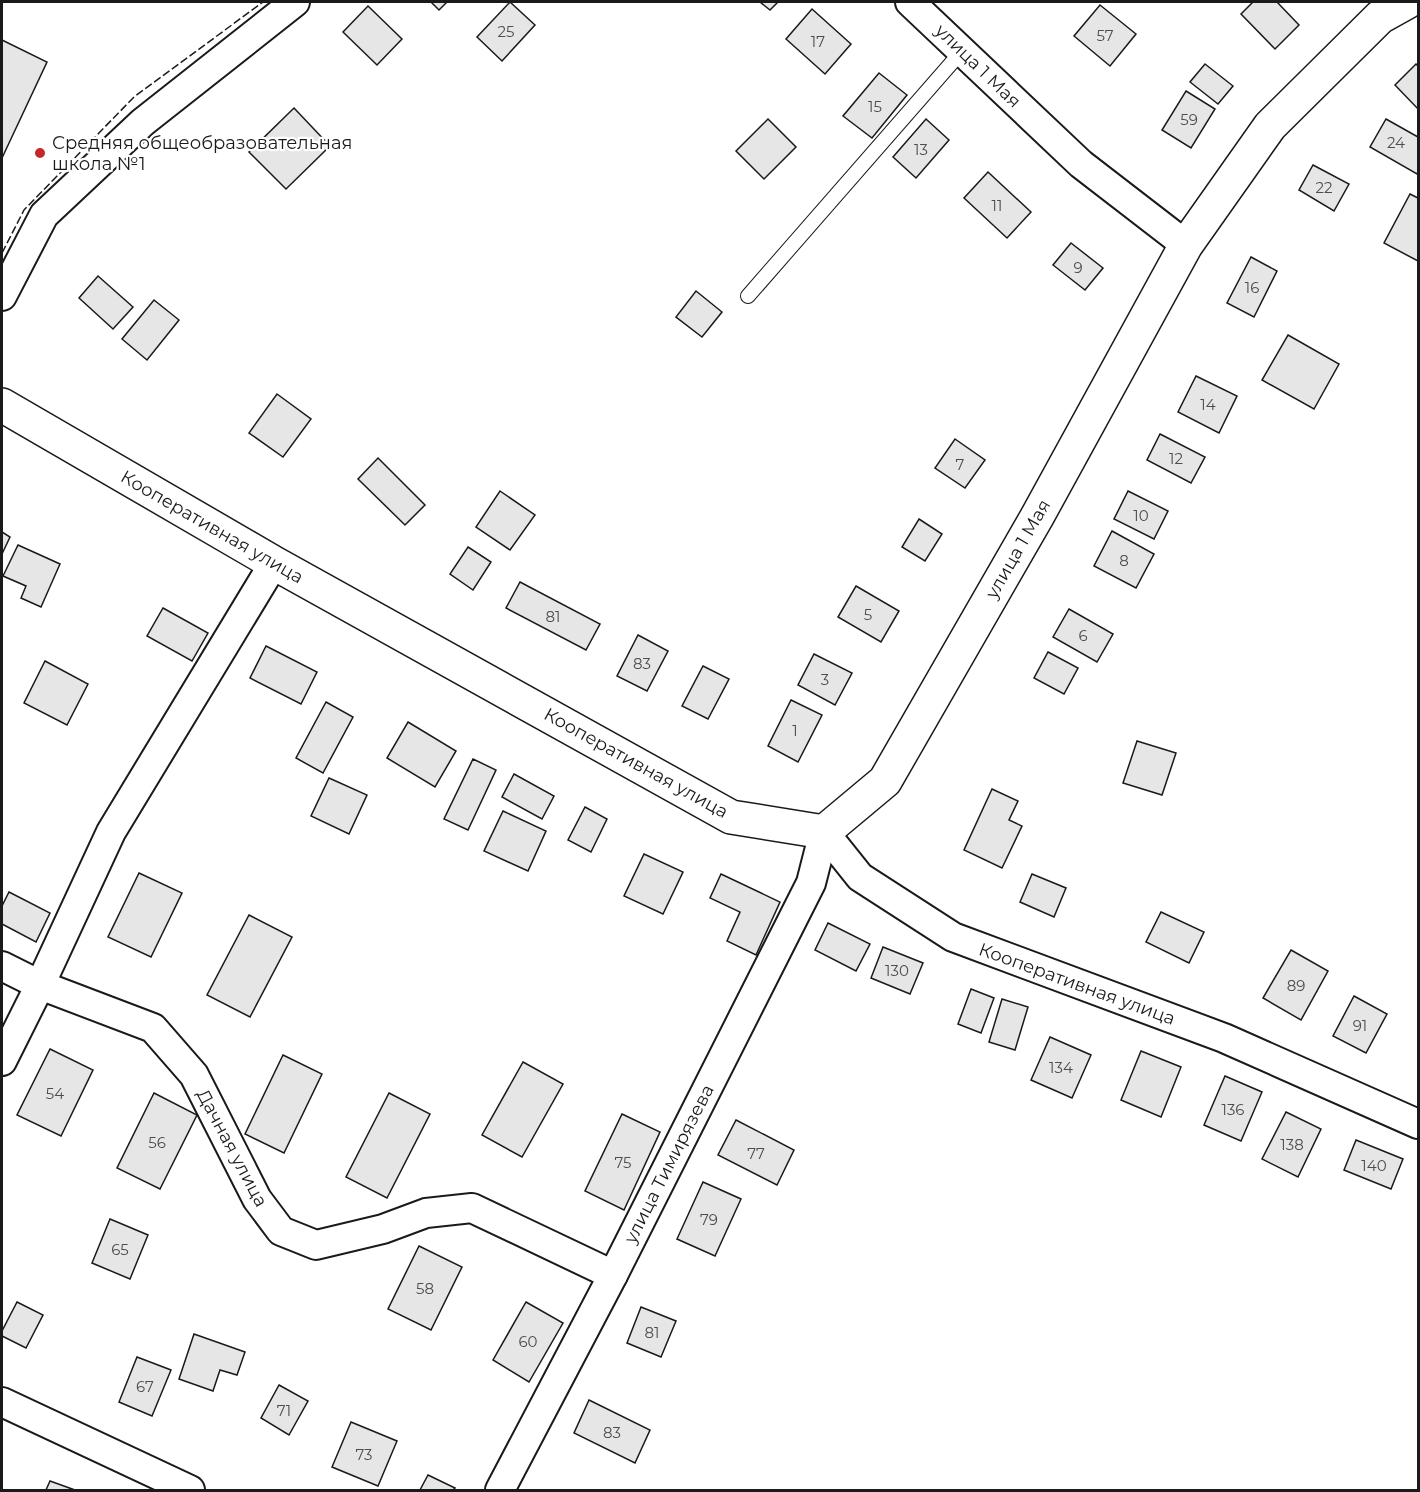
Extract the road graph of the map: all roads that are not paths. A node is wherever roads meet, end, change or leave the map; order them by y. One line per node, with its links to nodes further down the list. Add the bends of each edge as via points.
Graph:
1 (295, 2): 6 (street, via 143,122 44,215)
2 (910, 2): 4 (street, улица 1 Мая)
3 (1407, 2): 5 (street, улица 1 Мая, via 1380,16 1270,126)
4 (962, 51): 5 (street, улица 1 Мая, via 1081,164); 7 (lane)
5 (1186, 245): 10 (street, улица 1 Мая, via 885,781)
6 (2, 296)
7 (748, 296)
8 (2, 405): 9 (street, Кооперативная улица)
9 (274, 563): 10 (street, Кооперативная улица, via 730,817); 12 (street, via 111,832)
10 (824, 832): 14 (street, Кооперативная улица, via 860,877 953,937 1224,1038); 15 (street, улица Тимирязева, via 811,883)
11 (2, 966): 12 (street, Дачная улица)
12 (40, 985): 13 (street); 15 (street, Дачная улица, via 153,1028 194,1075 257,1199 281,1232 316,1245 383,1229 426,1213 472,1208)
13 (2, 1060)
14 (1419, 1124)
15 (613, 1275): 18 (street, улица Тимирязева)
16 (2, 1402): 17 (street)
17 (190, 1491)
18 (500, 1491)

